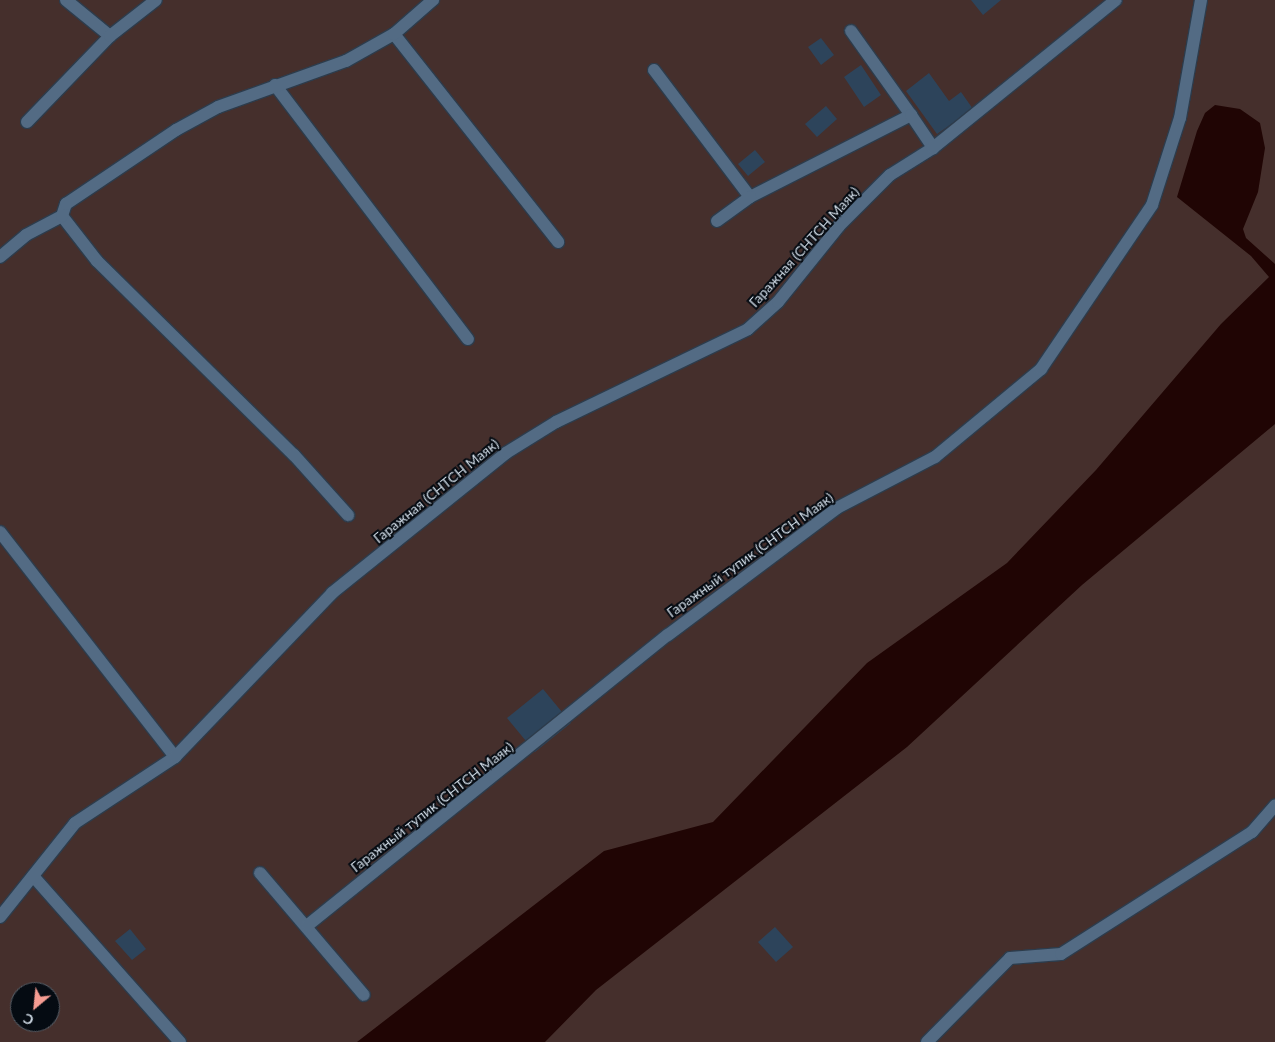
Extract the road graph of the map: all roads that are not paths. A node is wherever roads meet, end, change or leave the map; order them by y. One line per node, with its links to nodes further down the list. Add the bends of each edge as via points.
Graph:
1 (66, 0): 8 (street)
2 (156, 0): 8 (street)
3 (433, 0): 7 (street)
4 (1116, 0): 13 (street, Гаражная (СНТСН Маяк))
5 (1201, 0): 27 (street, Гаражный тупик (СНТСН Маяк), via 1180,118 1152,206 1041,369 935,457 837,508 668,635)
6 (851, 31): 11 (street)
7 (394, 34): 10 (street, via 346,61); 17 (street)
8 (110, 36): 12 (street)
9 (654, 70): 14 (street)
10 (275, 85): 15 (street, via 218,107 176,130 66,204); 19 (street)
11 (911, 115): 13 (street); 14 (street)
12 (27, 122)
13 (934, 148): 22 (street, Гаражная (СНТСН Маяк), via 890,175 840,226 778,302 748,330 556,422 506,453 332,593)
14 (750, 198): 16 (street)
15 (62, 216): 18 (street, via 26,235); 20 (street, via 97,261 294,455)
16 (717, 221)
17 (558, 242)
18 (0, 257)
19 (468, 339)
20 (348, 515)
21 (0, 532): 22 (street)
22 (175, 757): 25 (street, Гаражная (СНТСН Маяк), via 75,823)
23 (1275, 806): 30 (street, via 1252,832 1061,954 1010,958)
24 (260, 873): 27 (street)
25 (33, 876): 26 (street, Гаражная (СНТСН Маяк)); 29 (street)
26 (0, 917)
27 (308, 925): 28 (street)
28 (364, 995)
29 (180, 1042)
30 (926, 1042)

